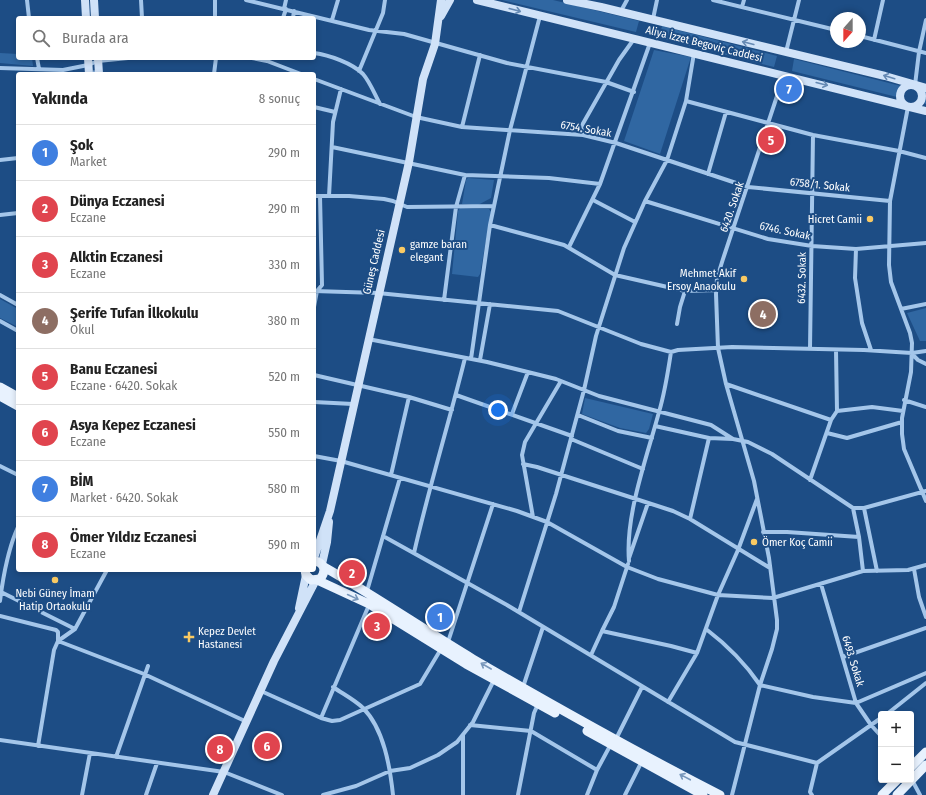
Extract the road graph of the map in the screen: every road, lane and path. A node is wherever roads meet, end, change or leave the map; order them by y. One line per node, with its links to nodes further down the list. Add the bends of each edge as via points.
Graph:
1 (27, 0): 24 (street)
2 (85, 0): 25 (street)
3 (94, 0): 26 (street)
4 (141, 0): 27 (street)
5 (215, 0): 28 (street)
6 (246, 0): 21 (street)
7 (286, 0): 21 (street)
8 (338, 0): 36 (street)
9 (385, 0): 40 (street)
10 (441, 0): 34 (street)
11 (450, 0): 34 (street)
12 (477, 0): 33 (street, Aliya İzzet Begoviç Caddesi, one-way to 33)
13 (567, 0): 23 (street, Aliya İzzet Begoviç Caddesi)
14 (627, 0): 23 (street)
15 (657, 0): 35 (street)
16 (713, 0): 20 (street)
17 (744, 0): 20 (street)
18 (799, 0): 37 (street)
19 (883, 0): 43 (street)
20 (742, 7): 37 (street)
21 (285, 9): 22 (street); 29 (street)
22 (294, 11): 30 (street); 31 (street)
23 (621, 11): 35 (street, Aliya İzzet Begoviç Caddesi)
24 (29, 16)
25 (86, 16)
26 (96, 16)
27 (142, 16)
28 (215, 16)
29 (283, 16)
30 (293, 16)
31 (315, 16)
32 (316, 16): 36 (street)
33 (540, 16): 42 (street, Aliya İzzet Begoviç Caddesi); 57 (street)
34 (440, 19): 45 (street, Güneş Caddesi)
35 (653, 19): 46 (street, Aliya İzzet Begoviç Caddesi, one-way to 35)
36 (332, 20): 40 (street)
37 (794, 20): 39 (street); 46 (street)
38 (926, 20): 47 (street)
39 (830, 29)
40 (376, 31): 45 (street, via 404,34); 59 (street)
41 (866, 38): 43 (street)
42 (634, 39): 44 (street, Aliya İzzet Begoviç Caddesi); 67 (street)
43 (874, 40): 47 (street)
44 (651, 43): 49 (street, Aliya İzzet Begoviç Caddesi); 71 (street)
45 (435, 44): 51 (street); 79 (street, Güneş Caddesi, via 423,79)
46 (786, 52): 68 (street, Aliya İzzet Begoviç Caddesi, one-way to 46, via 885,76)
47 (919, 52): 50 (street); 68 (street)
48 (316, 53): 59 (street)
49 (694, 53): 65 (street, Aliya İzzet Begoviç Caddesi); 72 (street)
50 (926, 53)
51 (480, 55): 57 (street, via 506,64); 81 (street)
52 (37, 60): 60 (street)
53 (98, 60): 62 (street)
54 (216, 60): 63 (street)
55 (272, 60): 64 (street)
56 (88, 61): 60 (street, via 63,70); 61 (street)
57 (527, 67): 67 (street); 82 (street)
58 (0, 68): 60 (street)
59 (358, 71): 73 (street, via 363,74)
60 (39, 72)
61 (89, 72)
62 (99, 72)
63 (214, 72)
64 (297, 72)
65 (784, 75): 75 (street, Aliya İzzet Begoviç Caddesi, one-way to 75); 80 (street, 6420. Sokak)
66 (316, 80): 70 (street, 6754. Sokak)
67 (606, 82): 71 (street); 83 (street, via 581,127)
68 (915, 86): 69 (street, Aliya İzzet Begoviç Caddesi); 75 (street, via 922,94 921,101 916,106); 75 (street, via 908,85 900,93 900,100)
69 (926, 88)
70 (341, 89): 73 (street, 6754. Sokak); 77 (street)
71 (634, 92): 85 (street)
72 (686, 101): 78 (street); 91 (street)
73 (380, 104): 79 (street, 6754. Sokak)
74 (316, 107): 77 (street)
75 (908, 107): 76 (street, Aliya İzzet Begoviç Caddesi); 87 (street)
76 (926, 111)
77 (336, 112): 86 (street)
78 (726, 112): 80 (street); 93 (street)
79 (416, 117): 81 (street, 6754. Sokak); 92 (street, Güneş Caddesi)
80 (769, 124): 84 (street); 97 (street, 6420. Sokak)
81 (462, 127): 82 (street, 6754. Sokak)
82 (510, 130): 83 (street, 6754. Sokak); 95 (street)
83 (583, 135): 85 (street, 6754. Sokak)
84 (813, 135): 87 (street); 98 (street, 6432. Sokak)
85 (616, 143): 91 (street, 6754. Sokak); 96 (street)
86 (332, 147): 92 (street); 101 (street)
87 (899, 151): 89 (street); 104 (street)
88 (16, 158): 90 (street)
89 (926, 158)
90 (0, 160)
91 (667, 160): 93 (street, 6754. Sokak); 103 (street)
92 (409, 162): 94 (street); 105 (street, Güneş Caddesi)
93 (708, 174): 97 (street, 6754. Sokak)
94 (465, 175): 95 (street); 107 (street)
95 (499, 177): 96 (street, via 549,178); 106 (street)
96 (600, 184): 102 (street)
97 (748, 187): 98 (street, 6758/1. Sokak); 112 (street, 6420. Sokak)
98 (812, 194): 104 (street, 6758/1. Sokak); 114 (street, 6432. Sokak)
99 (316, 196): 100 (street)
100 (320, 196): 101 (street); 120 (street, via 322,285)
101 (329, 196): 105 (street, via 384,199)
102 (593, 200): 110 (street); 116 (street)
103 (645, 200): 110 (street); 112 (street, 6746. Sokak)
104 (890, 201): 115 (street)
105 (399, 203): 107 (street, via 407,207); 122 (street, Güneş Caddesi)
106 (494, 206): 107 (street); 111 (street)
107 (456, 207): 124 (street)
108 (16, 213): 109 (street)
109 (0, 215)
110 (635, 222): 118 (street)
111 (490, 225): 116 (street); 125 (street)
112 (734, 227): 114 (street, 6746. Sokak, via 768,239); 119 (street, 6420. Sokak, via 717,278)
113 (926, 243): 115 (street, 6746. Sokak)
114 (812, 246): 117 (street, 6746. Sokak); 136 (street, 6432. Sokak)
115 (889, 246): 117 (street, 6746. Sokak); 129 (street, via 891,282)
116 (569, 247): 118 (street)
117 (856, 249): 138 (street, via 856,284 862,323)
118 (615, 275): 121 (street); 132 (street)
119 (716, 290): 121 (street); 135 (street, 6420. Sokak)
120 (316, 291): 122 (street)
121 (685, 291): 131 (street)
122 (378, 293): 124 (street); 134 (street, Güneş Caddesi)
123 (0, 295): 126 (street)
124 (444, 300): 125 (street)
125 (480, 303): 127 (street); 143 (street)
126 (16, 304)
127 (490, 304): 132 (street, via 558,312); 144 (street)
128 (926, 304): 129 (street)
129 (901, 309): 141 (street, via 910,333)
130 (0, 321): 133 (street)
131 (677, 324)
132 (598, 328): 140 (street); 152 (street)
133 (16, 330)
134 (368, 339): 142 (street); 150 (street, Güneş Caddesi)
135 (718, 348): 136 (street); 140 (street); 149 (street, 6420. Sokak)
136 (810, 349): 137 (street)
137 (836, 350): 138 (street); 164 (street)
138 (871, 350): 141 (street)
139 (926, 351): 141 (street)
140 (671, 352): 163 (street)
141 (912, 354): 145 (street); 157 (street, via 911,372)
142 (465, 358): 143 (street); 153 (street)
143 (471, 359): 144 (street)
144 (480, 360): 146 (street)
145 (926, 364)
146 (528, 372): 148 (street); 166 (street)
147 (316, 375): 150 (street)
148 (561, 381): 152 (street); 170 (street)
149 (726, 384): 168 (street); 177 (street, 6420. Sokak)
150 (358, 385): 156 (street); 159 (street, Güneş Caddesi)
151 (0, 388): 155 (main road)
152 (584, 390): 163 (street); 167 (street)
153 (456, 395): 162 (street); 166 (street)
154 (0, 396): 160 (main road)
155 (16, 396)
156 (409, 397): 162 (street); 185 (street)
157 (904, 400): 161 (street); 165 (street)
158 (316, 402): 159 (street)
159 (353, 404): 179 (street, Güneş Caddesi)
160 (16, 405)
161 (926, 407)
162 (452, 410): 188 (street)
163 (660, 411): 171 (street); 176 (street, via 711,425)
164 (837, 411): 165 (street, via 872,407); 168 (street)
165 (903, 411): 169 (street)
166 (512, 414): 170 (street)
167 (578, 415): 173 (street); 174 (street, via 618,431)
168 (832, 420): 172 (street)
169 (902, 422): 172 (street, via 847,438); 189 (street, via 904,449)
170 (535, 423): 173 (street); 180 (street, via 525,442)
171 (655, 426): 174 (street); 175 (street)
172 (827, 433): 187 (street)
173 (571, 437): 182 (street); 184 (street)
174 (652, 438): 182 (street)
175 (709, 438): 176 (street); 199 (street)
176 (733, 439): 177 (street)
177 (743, 441): 187 (street, via 760,447); 191 (street, 6420. Sokak)
178 (316, 456): 179 (street)
179 (341, 461): 185 (street); 197 (street, Güneş Caddesi)
180 (523, 464): 184 (street); 198 (street)
181 (0, 466): 183 (street)
182 (643, 469): 190 (street)
183 (16, 473)
184 (561, 475): 190 (street); 200 (street)
185 (391, 476): 186 (street)
186 (400, 478): 188 (street); 203 (street)
187 (810, 480): 195 (street)
188 (430, 486): 194 (street); 207 (street)
189 (924, 492): 192 (street); 196 (street)
190 (635, 499): 193 (street); 208 (street, via 628,549)
191 (757, 499): 202 (street, 6420. Sokak); 205 (street)
192 (926, 501)
193 (648, 503): 199 (street); 208 (street)
194 (493, 504): 198 (street); 219 (street)
195 (853, 508): 196 (street); 204 (street)
196 (864, 508): 215 (street)
197 (330, 511): 206 (street); 209 (street, via 327,542)
198 (533, 517): 200 (street)
199 (690, 519): 205 (street)
200 (547, 522): 211 (street); 227 (street)
201 (16, 532): 222 (street)
202 (763, 532): 204 (street, via 803,532); 212 (street, 6420. Sokak)
203 (383, 536): 207 (street); 221 (street)
204 (858, 538): 214 (street)
205 (738, 550): 212 (street); 223 (street)
206 (316, 552)
207 (414, 553): 219 (street)
208 (629, 560): 211 (street)
209 (320, 564): 218 (main road, via 323,576); 221 (main road)
210 (926, 565): 213 (street)
211 (627, 567): 223 (street, via 658,579); 235 (street, via 614,607)
212 (770, 568): 224 (street, 6420. Sokak)
213 (914, 570): 215 (street); 230 (street, via 918,597)
214 (863, 571): 215 (street); 220 (street)
215 (877, 571)
216 (106, 572): 233 (street)
217 (304, 572): 218 (main road, via 311,580); 228 (street)
218 (317, 580): 226 (main road, one-way to 226); 228 (street)
219 (468, 582): 227 (street); 237 (street)
220 (821, 584): 224 (street); 240 (street, 6493. Sokak)
221 (367, 591): 237 (main road)
222 (1, 592): 225 (street); 233 (street)
223 (718, 594): 224 (street); 234 (street)
224 (773, 598): 246 (street, 6420. Sokak, via 777,629)
225 (0, 601)
226 (369, 604): 237 (main road); 247 (street)
227 (519, 612): 231 (street)
228 (298, 613): 250 (street)
229 (0, 616): 236 (street, via 56,630)
230 (926, 618)
231 (543, 627): 239 (street); 249 (street)
232 (926, 628): 240 (street)
233 (75, 629): 236 (street)
234 (706, 629): 238 (street); 246 (street, via 726,644)
235 (602, 631): 238 (street); 239 (street)
236 (58, 641): 243 (street); 267 (street, via 52,657)
237 (445, 645): 244 (main road); 249 (main road, one-way to 237); 254 (street, via 420,684)
238 (697, 653): 251 (street)
239 (591, 655): 248 (street)
240 (843, 658): 252 (street, 6493. Sokak)
241 (148, 666): 243 (street)
242 (926, 673): 252 (street)
243 (144, 674): 258 (street); 270 (street)
244 (495, 680): 253 (main road); 259 (street)
245 (926, 683): 255 (street)
246 (760, 685): 252 (street, via 813,697); 266 (street, 6420. Sokak)
247 (333, 687): 254 (street); 256 (street)
248 (642, 687): 251 (street); 265 (street)
249 (523, 688): 265 (main road)
250 (261, 691): 256 (street); 258 (street)
251 (668, 702): 266 (street, via 735,742)
252 (856, 703): 260 (street, 6493. Sokak)
253 (538, 704): 261 (street); 265 (main road)
254 (365, 710): 256 (street, via 340,720); 277 (street, via 379,734)
255 (891, 711)
256 (321, 718)
257 (878, 720): 260 (street)
258 (247, 722): 278 (street)
259 (470, 725): 261 (street); 263 (street)
260 (871, 725): 262 (street, 6493. Sokak); 273 (street)
261 (531, 731): 276 (street); 292 (street)
262 (878, 733)
263 (463, 734): 277 (street, via 457,742 438,755 410,768); 291 (street)
264 (0, 740): 267 (street)
265 (613, 742): 271 (main road); 276 (street); 296 (main road, one-way to 265)
266 (746, 745): 273 (street); 297 (street, 6420. Sokak)
267 (38, 746): 269 (street)
268 (926, 752): 274 (main road)
269 (90, 753): 270 (street); 285 (street)
270 (116, 757): 272 (street)
271 (642, 761): 294 (street); 295 (main road)
272 (157, 763): 278 (street); 286 (street)
273 (817, 763): 284 (street)
274 (914, 763)
275 (926, 765): 279 (main road)
276 (597, 770): 293 (street)
277 (390, 771): 289 (street, via 356,786); 290 (street)
278 (224, 772): 283 (street); 287 (street)
279 (914, 778)
280 (894, 783): 298 (main road)
281 (909, 783): 299 (main road)
282 (914, 783): 300 (street)
283 (276, 794): 288 (street)
284 (810, 794)
285 (82, 795)
286 (146, 795)
287 (213, 795)
288 (282, 795)
289 (323, 795)
290 (393, 795)
291 (463, 795)
292 (518, 795)
293 (587, 795)
294 (626, 795)
295 (702, 795)
296 (720, 795)
297 (732, 795)
298 (882, 795)
299 (897, 795)
300 (920, 795)

